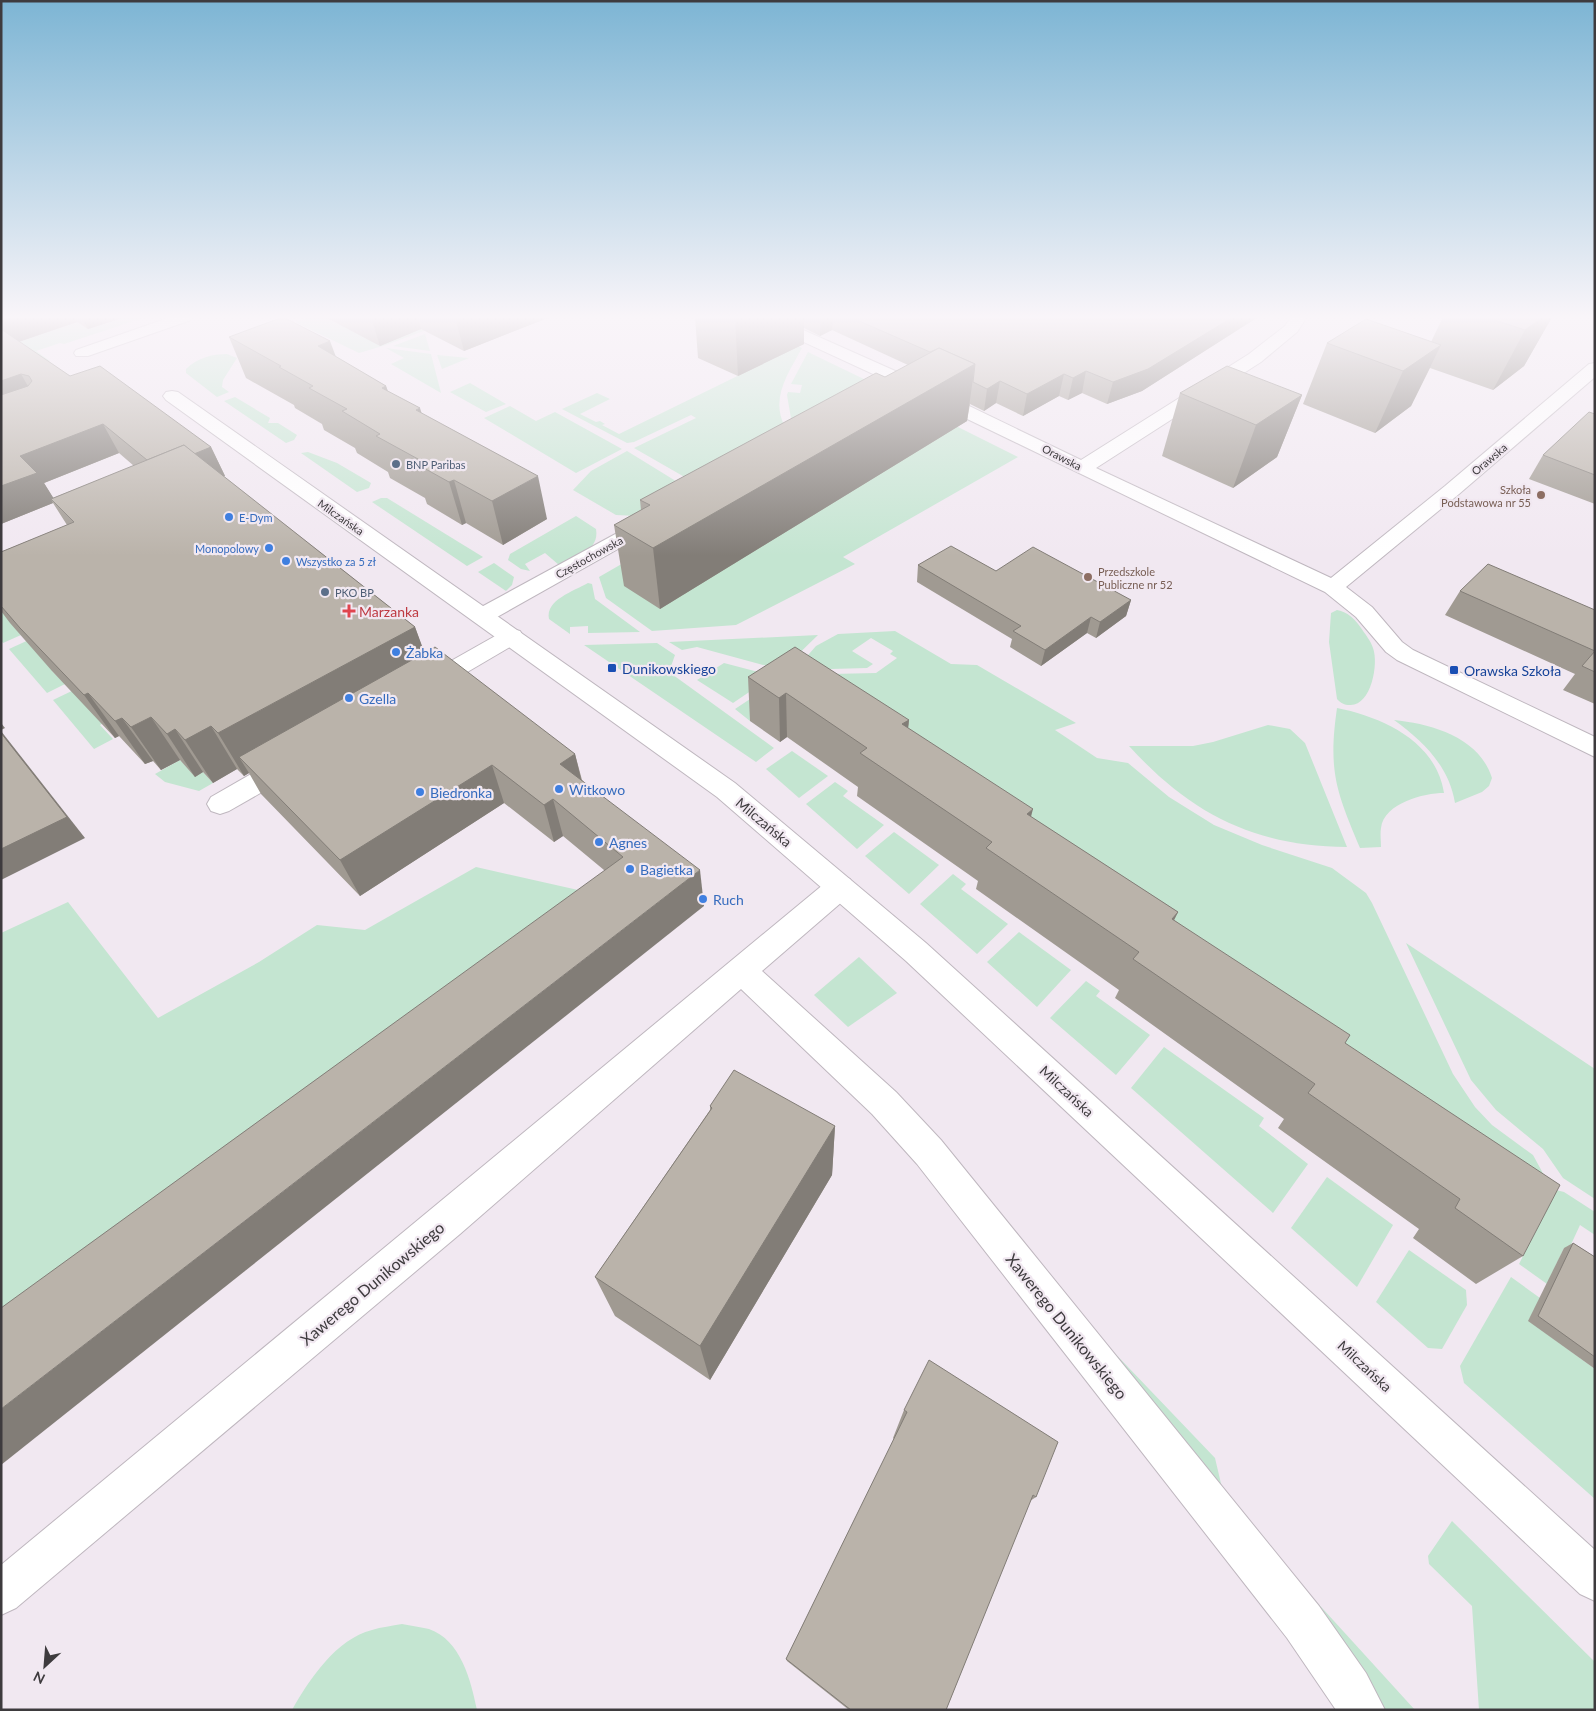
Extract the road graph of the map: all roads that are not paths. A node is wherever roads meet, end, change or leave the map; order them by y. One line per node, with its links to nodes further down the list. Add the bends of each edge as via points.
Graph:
1 (173, 397): 8 (street, Milczańska)
2 (936, 397): 5 (street, Orawska)
3 (1194, 397): 5 (street)
4 (1561, 397): 7 (street, Orawska)
5 (1082, 468): 7 (street, Orawska)
6 (670, 512): 8 (street, Częstochowska)
7 (1333, 587): 11 (street, Orawska, via 1358,606 1405,655)
8 (482, 616): 9 (street, Milczańska)
9 (512, 636): 10 (street); 14 (street, Milczańska, via 726,790)
10 (405, 698)
11 (1595, 748)
12 (304, 755): 13 (street)
13 (220, 804)
14 (840, 886): 15 (street, Xawerego Dunikowskiego); 16 (street, Milczańska, via 916,952)
15 (740, 970): 17 (street, Xawerego Dunikowskiego, via 447,1221); 18 (street, Xawerego Dunikowskiego, via 884,1103 929,1152 1303,1622)
16 (1595, 1579)
17 (1, 1593)
18 (1362, 1710)

